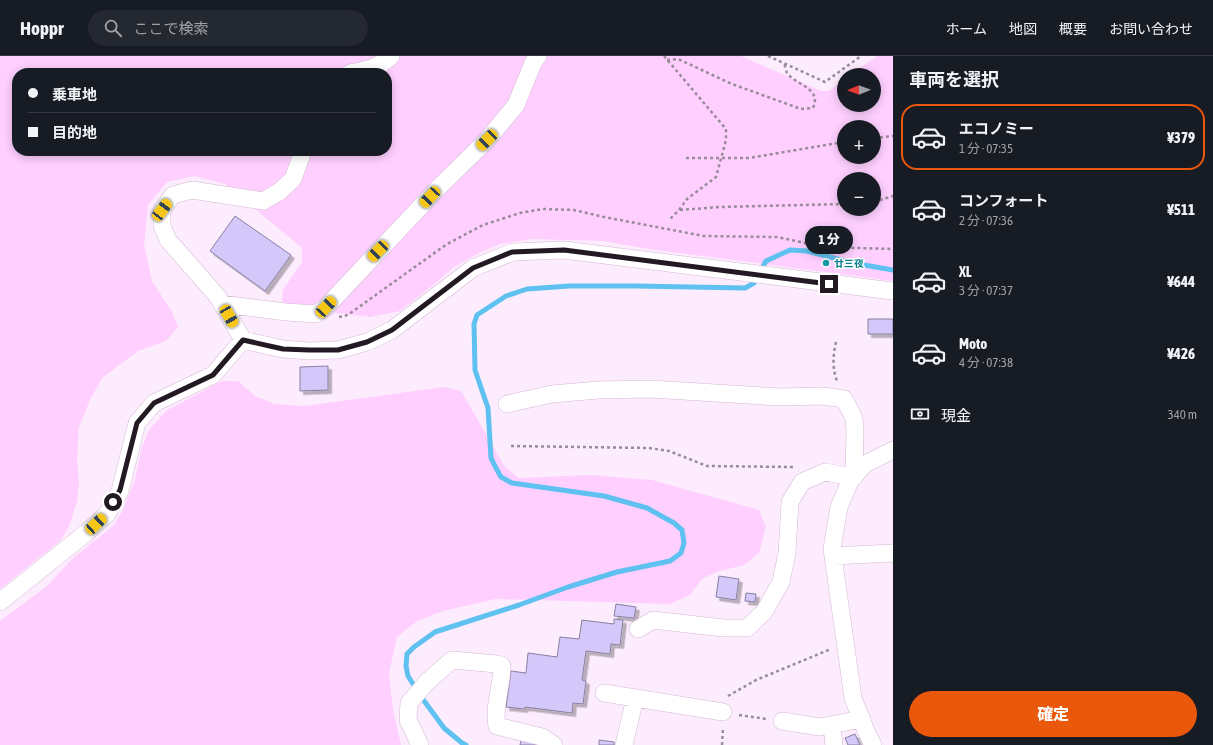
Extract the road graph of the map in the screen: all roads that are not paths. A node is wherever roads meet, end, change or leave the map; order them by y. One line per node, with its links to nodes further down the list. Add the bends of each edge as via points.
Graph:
1 (391, 56): 3 (street, via 386,62)
2 (538, 56): 6 (street, via 532,63 516,105 487,140 326,307 316,314)
3 (373, 68)
4 (301, 156): 6 (street, via 294,179 263,201 192,190 173,196 162,210 162,226 168,240)
5 (893, 291): 7 (street, via 564,250 512,252 473,268 392,330 367,342 338,350 309,350 283,349)
6 (222, 304): 7 (street)
7 (243, 340): 13 (street, via 213,375 154,403 137,423 120,490 107,514)
8 (507, 404): 10 (street, via 552,394 651,389 844,398 854,418)
9 (893, 450): 10 (street, via 865,464)
10 (854, 477): 12 (street, via 839,507); 14 (street, via 824,472 802,482 790,502 787,553 781,582 764,612 747,628 723,628 653,620)
11 (893, 554): 12 (street)
12 (833, 556): 18 (street, via 853,698)
13 (0, 602)
14 (638, 629)
15 (604, 694): 16 (street)
16 (635, 698): 17 (street); 23 (street)
17 (723, 712)
18 (862, 719): 20 (street); 25 (street)
19 (782, 722): 20 (street)
20 (832, 726): 24 (street)
21 (420, 745): 22 (street, via 408,720 409,703 427,682 452,660 502,666 495,718 497,726 542,737)
22 (554, 745)
23 (624, 745)
24 (834, 745)
25 (874, 745)

